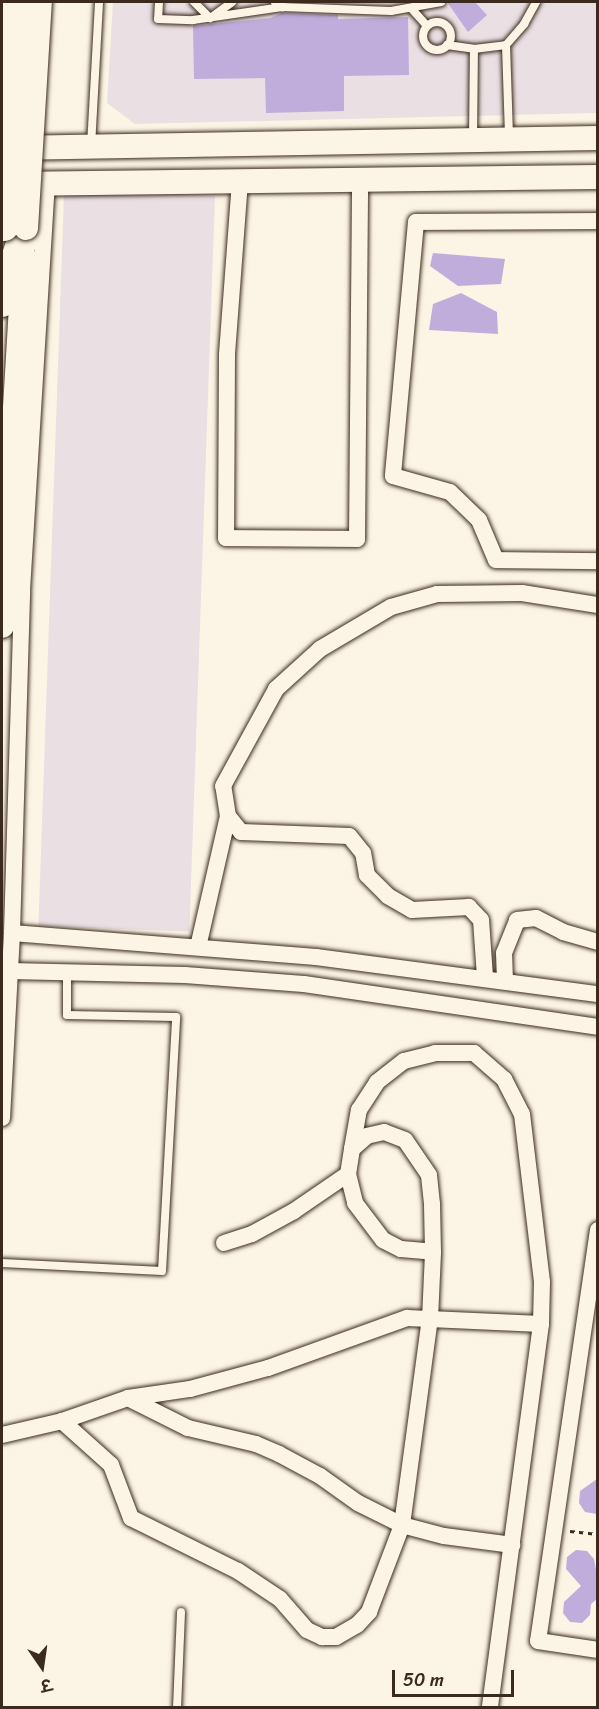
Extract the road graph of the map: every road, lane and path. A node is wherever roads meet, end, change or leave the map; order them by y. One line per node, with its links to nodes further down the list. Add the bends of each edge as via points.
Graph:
1 (18, 2): 29 (highway, bridge)
2 (40, 2): 29 (street, bridge)
3 (99, 2): 20 (lane)
4 (159, 2): 11 (lane, via 158,20)
5 (194, 2): 11 (lane)
6 (232, 2): 11 (lane)
7 (441, 2): 10 (lane)
8 (536, 2): 14 (lane)
9 (278, 4): 10 (lane); 11 (lane)
10 (411, 8): 12 (lane)
11 (210, 18)
12 (427, 26): 13 (lane, via 444,24 450,35); 13 (lane, via 423,35 428,47 436,50)
13 (447, 45): 15 (lane)
14 (506, 45): 15 (lane); 17 (lane)
15 (474, 49): 18 (lane)
16 (597, 138): 17 (street)
17 (509, 139): 18 (street)
18 (473, 140): 19 (street)
19 (288, 143): 20 (street); 24 (street)
20 (91, 147): 21 (street)
21 (2, 148)
22 (597, 177): 23 (street)
23 (360, 180): 24 (street); 25 (street, via 357,539 226,538 227,355)
24 (289, 181): 25 (street)
25 (240, 182): 27 (street)
26 (2, 184): 27 (street)
27 (47, 184): 36 (street, via 22,590)
28 (597, 221): 32 (street, via 416,222 393,476 450,492 479,520 496,561)
29 (15, 227): 30 (highway); 31 (highway); 34 (street)
30 (2, 263)
31 (2, 302)
32 (597, 561)
33 (597, 605): 35 (street, via 522,593 437,594 390,607 320,649 276,689 223,786)
34 (2, 626)
35 (228, 816): 38 (street); 41 (street, via 241,832 349,836 363,854 367,875 388,896 412,910 469,907 481,920)
36 (12, 933): 38 (street); 39 (street)
37 (597, 942): 42 (street, via 563,932 536,918 518,920 504,953)
38 (198, 947): 41 (street)
39 (10, 971): 40 (street); 45 (street)
40 (68, 972): 44 (street, via 304,984); 51 (lane, via 67,1015 176,1017 162,1271)
41 (485, 977): 42 (street)
42 (506, 981): 43 (street)
43 (597, 994)
44 (597, 1027)
45 (2, 1119)
46 (352, 1149): 47 (street); 50 (street, via 367,1136 384,1132 405,1140 423,1161 430,1185); 54 (street, via 359,1110 376,1082 404,1061 435,1053 474,1053 504,1079 523,1123 542,1282)
47 (348, 1174): 49 (street, via 294,1211); 50 (street, via 355,1203 383,1240 401,1249)
48 (597, 1230): 52 (street)
49 (224, 1243)
50 (433, 1252): 53 (street)
51 (2, 1263)
52 (594, 1283): 59 (street)
53 (430, 1319): 54 (street); 55 (street, via 407,1318 268,1368 190,1389); 58 (street)
54 (541, 1324): 61 (street)
55 (128, 1398): 56 (street); 58 (street, via 188,1428 256,1444 279,1454)
56 (62, 1421): 57 (street); 58 (street, via 111,1465 131,1518 238,1571 280,1599 307,1630 322,1637 336,1637 357,1625 369,1612)
57 (2, 1435)
58 (402, 1525): 61 (street, via 444,1536)
59 (554, 1529): 60 (path); 63 (street, via 538,1641)
60 (597, 1534)
61 (512, 1545): 65 (street)
62 (181, 1612): 64 (lane)
63 (597, 1650)
64 (177, 1707)
65 (490, 1707)

